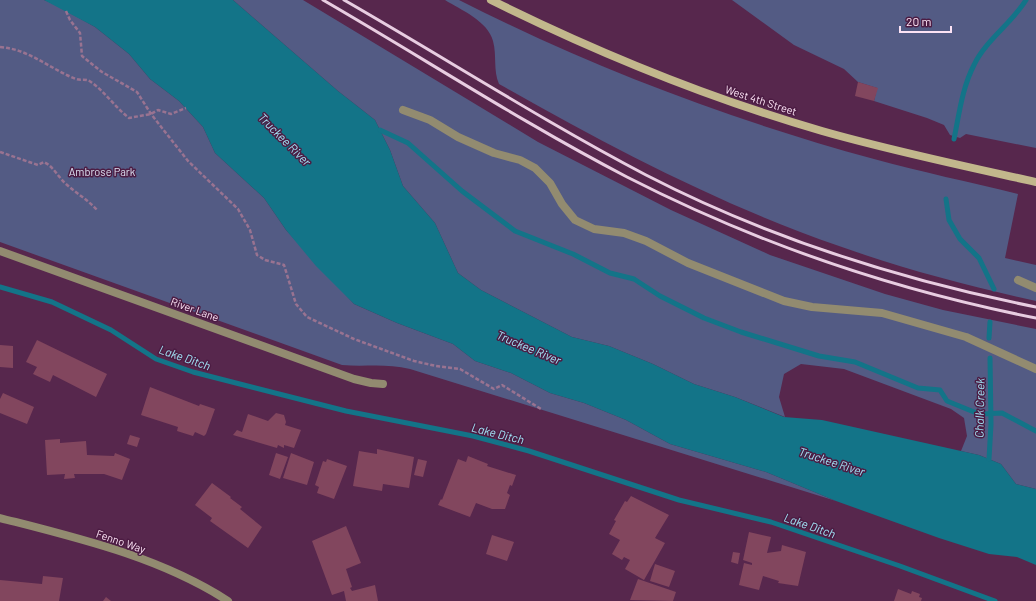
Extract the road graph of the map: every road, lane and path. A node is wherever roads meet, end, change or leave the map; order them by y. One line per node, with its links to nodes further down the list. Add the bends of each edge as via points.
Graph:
1 (491, 0): 8 (main road, West 4th Street, via 605,54 751,109 893,150)
2 (66, 10): 6 (path, via 80,32 82,56 102,72 137,92)
3 (0, 47): 6 (path, via 25,52 77,80 87,80 128,118)
4 (186, 108): 6 (path, via 171,114 158,110)
5 (403, 110): 13 (street, via 430,120 458,137 494,153 520,160 535,168 550,183 575,220 594,229 624,233 646,241 688,263 784,301 812,307 882,313 966,338)
6 (151, 114): 15 (path, via 188,161 238,209 250,230 257,255 284,266 296,304 307,317 354,339 414,361 460,369 494,389 502,385)
7 (0, 152): 9 (path, via 28,163 38,165 44,162 50,165 66,184 87,199)
8 (1036, 182)
9 (97, 210)
10 (0, 250): 14 (street, River Lane, via 354,378)
11 (1018, 280): 12 (street)
12 (1036, 288)
13 (1036, 369)
14 (383, 384)
15 (541, 409)
16 (0, 518): 17 (street, Fenno Way, via 62,534 148,562 190,579)
17 (228, 601)

